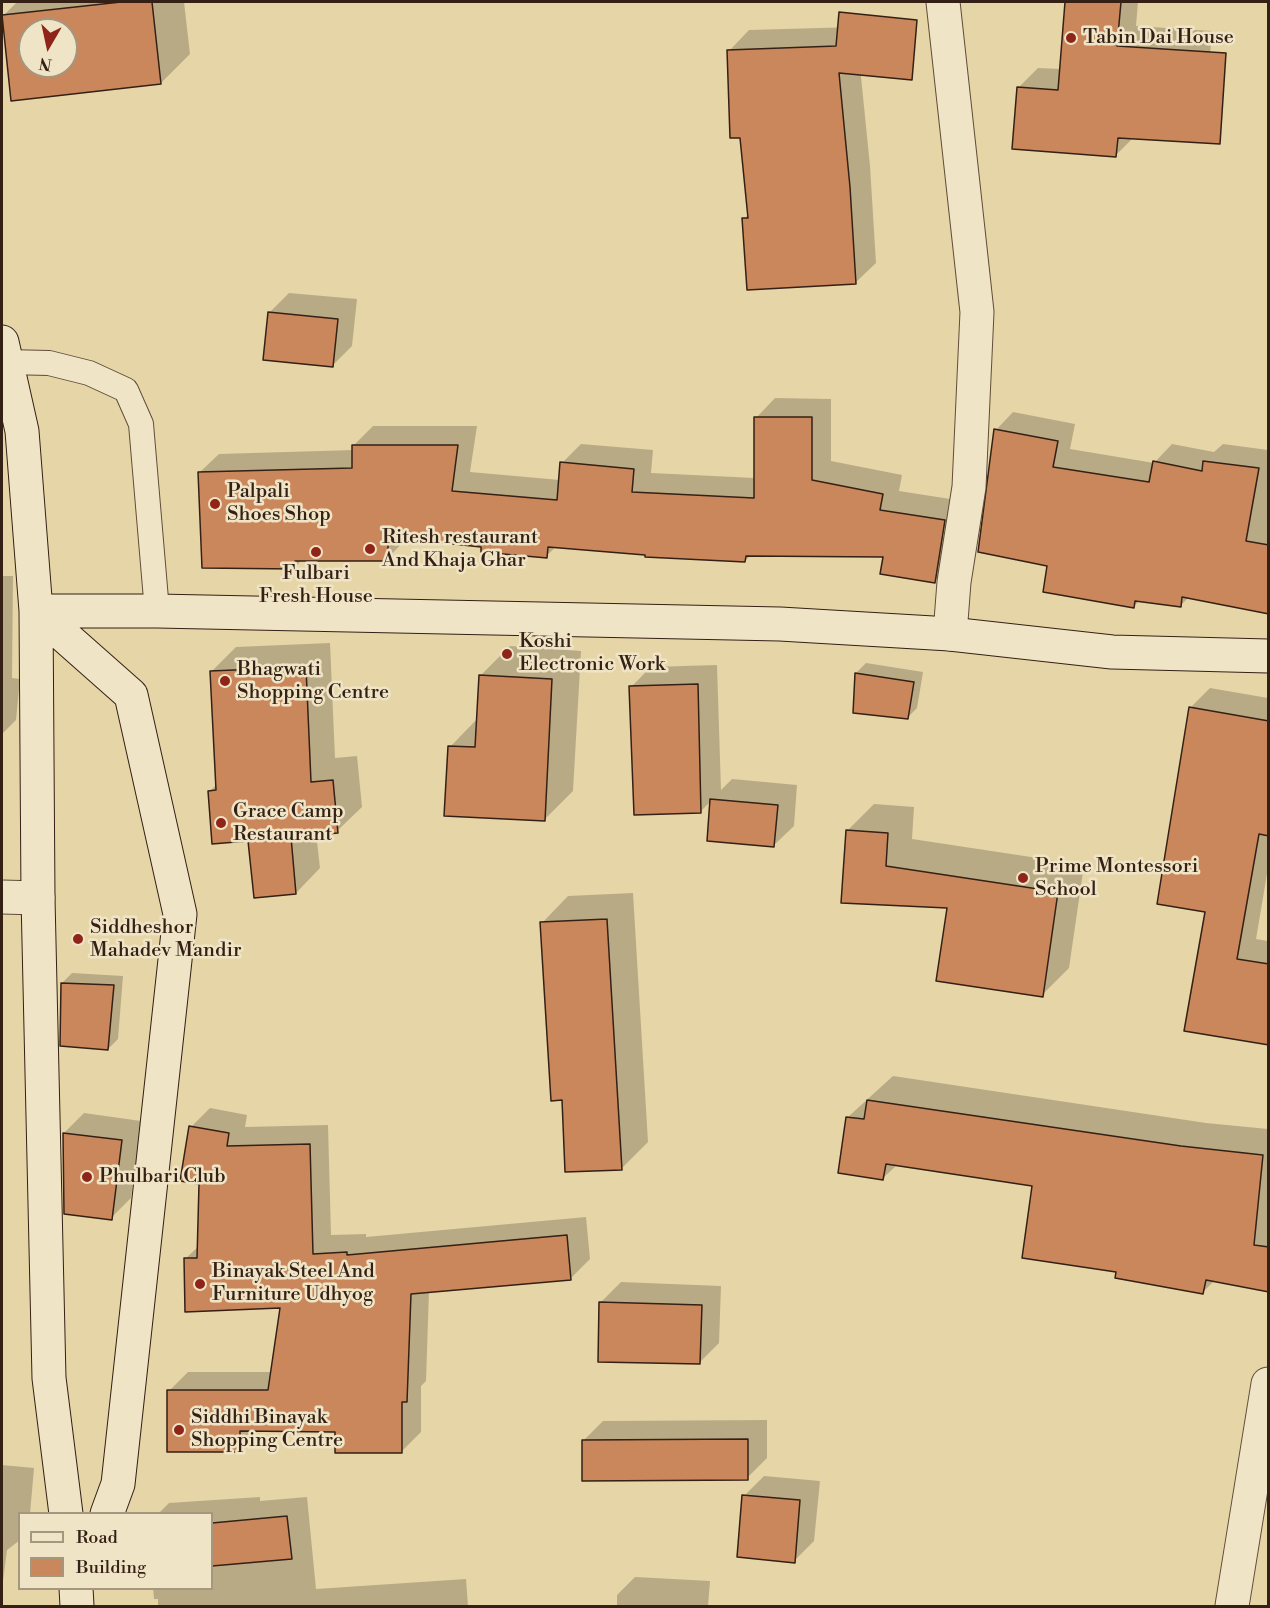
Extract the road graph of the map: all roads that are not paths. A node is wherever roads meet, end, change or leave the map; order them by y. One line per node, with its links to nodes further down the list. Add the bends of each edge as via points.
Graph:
1 (943, 2): 6 (main road, via 977,312 969,487)
2 (4, 352): 3 (main road); 5 (lane, via 89,373 126,390 141,424)
3 (12, 431): 4 (main road)
4 (36, 611): 5 (main road); 9 (main road); 12 (main road, via 130,695 180,914 118,1484)
5 (157, 611): 6 (main road, via 780,624)
6 (950, 634): 7 (main road, via 1112,652)
7 (1269, 656)
8 (2, 897): 9 (main road)
9 (38, 898): 11 (main road, via 49,1378)
10 (1269, 1384): 13 (main road)
11 (66, 1512)
12 (108, 1512)
13 (1232, 1606)

